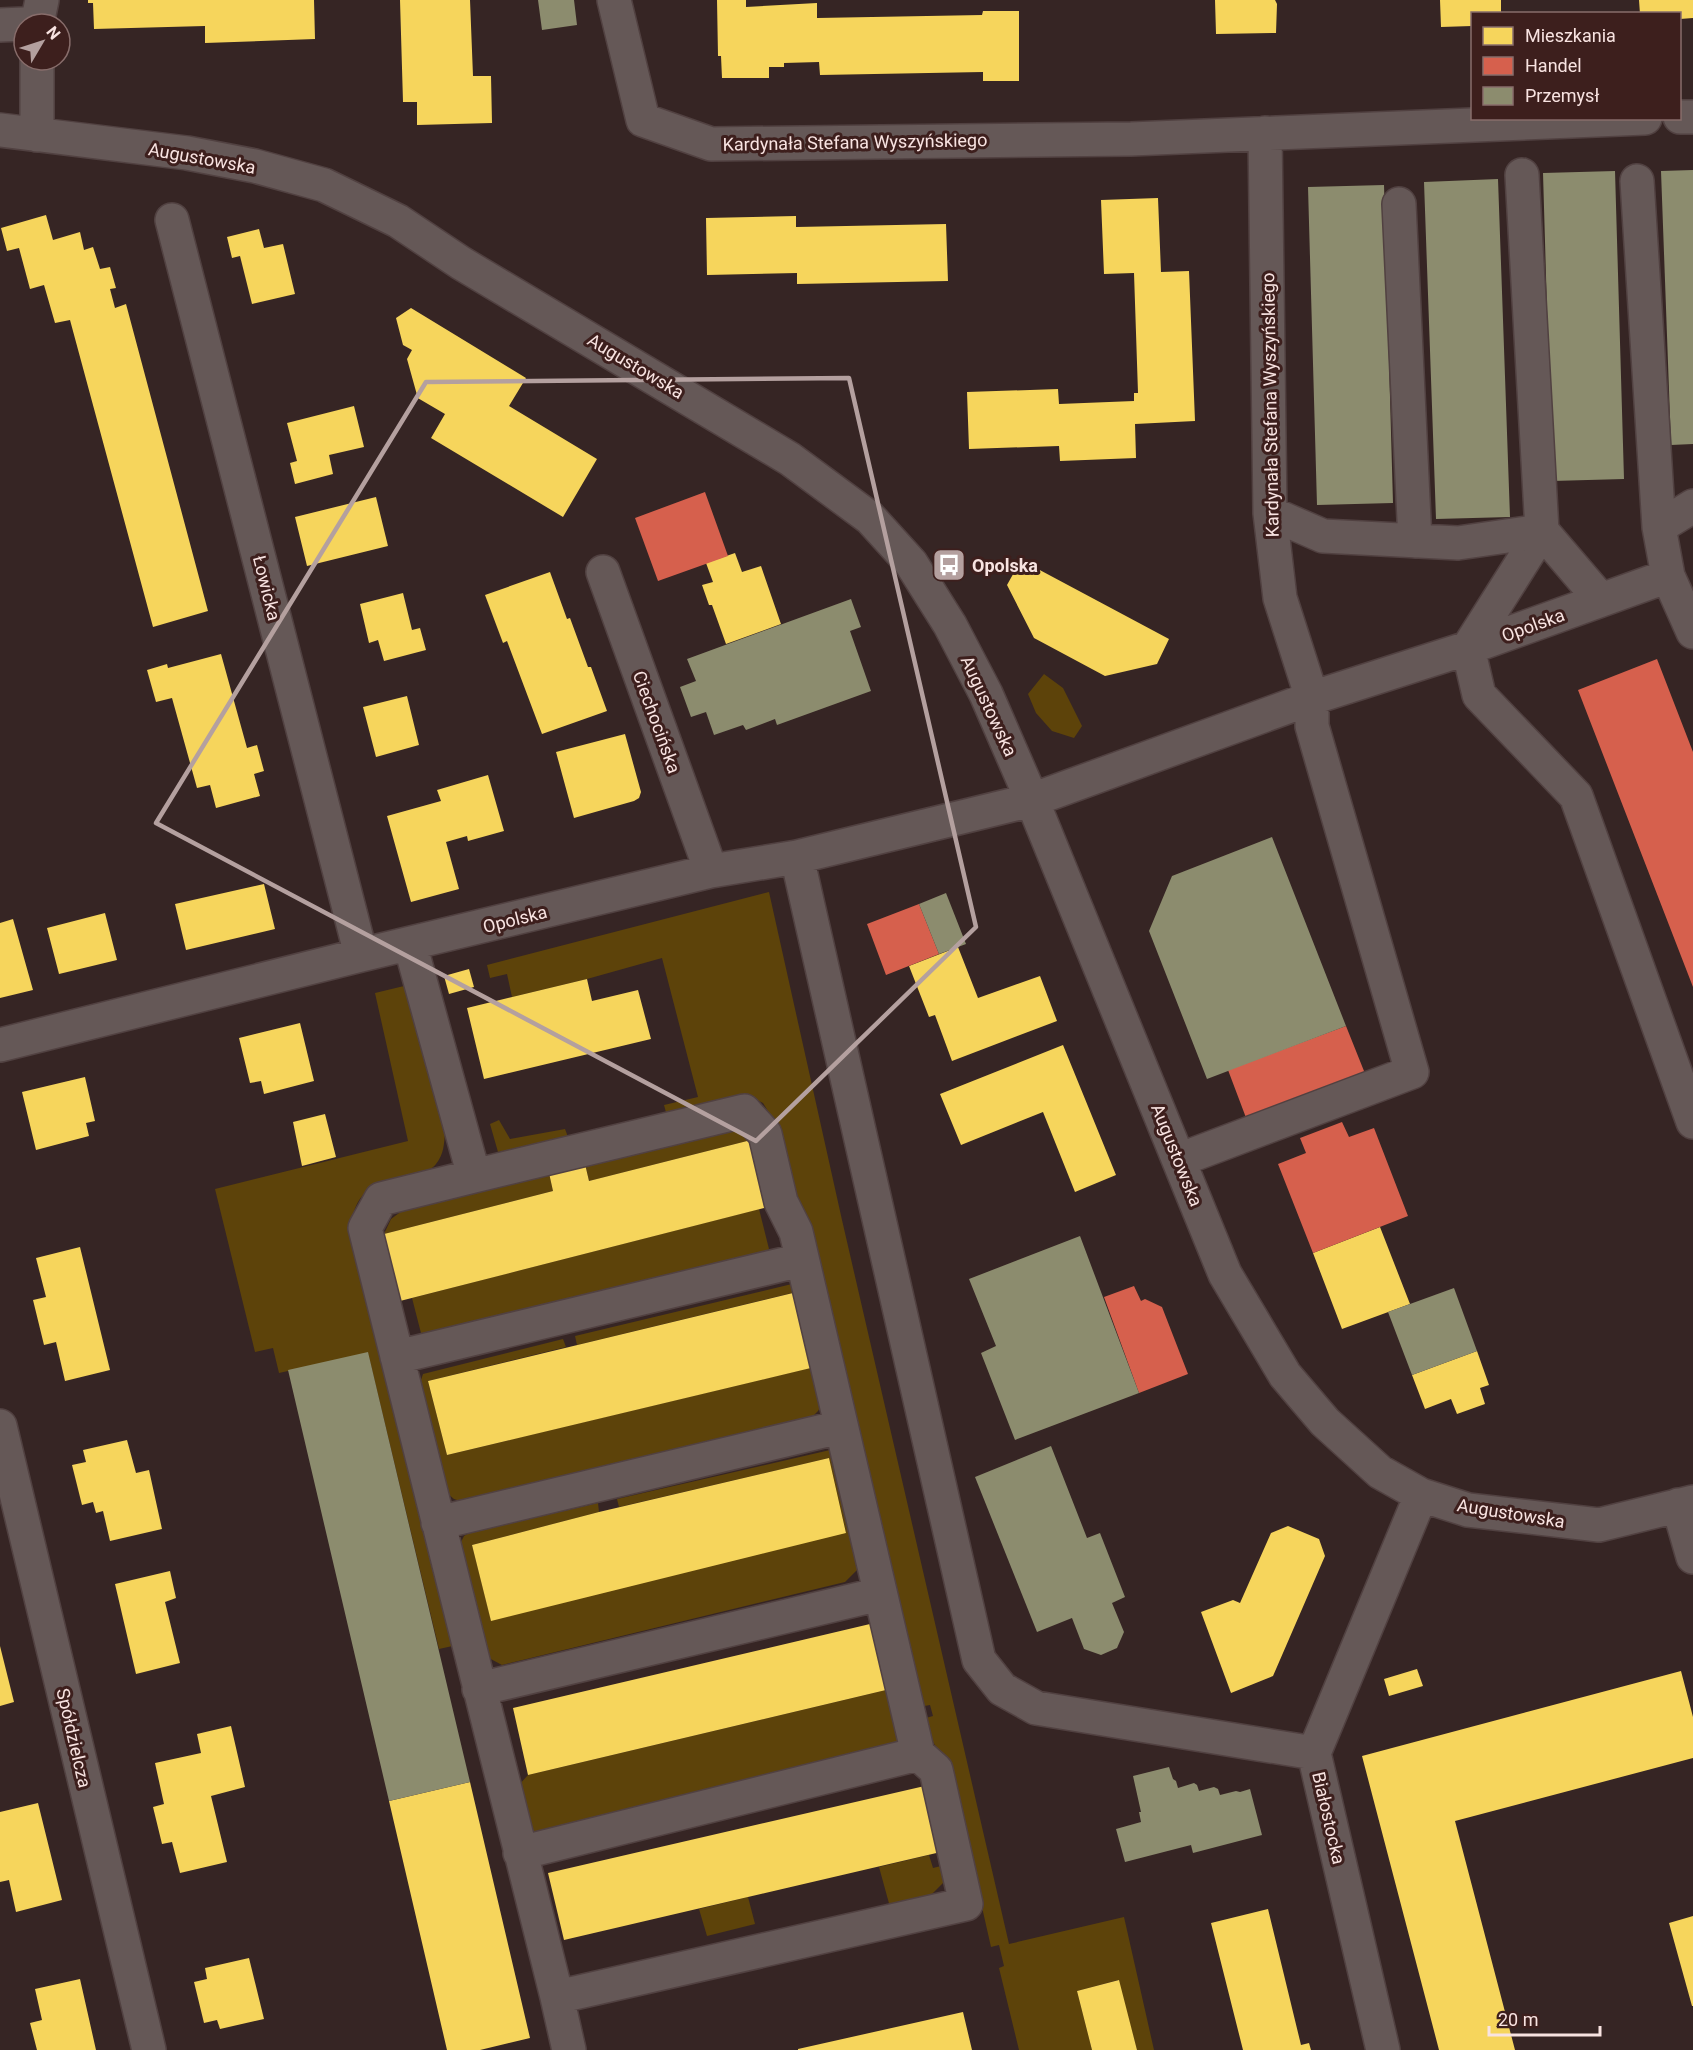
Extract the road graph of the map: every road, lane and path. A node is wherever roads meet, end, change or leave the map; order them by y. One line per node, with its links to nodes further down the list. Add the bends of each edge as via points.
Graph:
1 (614, 0): 5 (street, Kardynała Stefana Wyszyńskiego, via 643,120 711,144 1131,139)
2 (37, 72): 6 (street)
3 (1594, 120): 5 (street, Kardynała Stefana Wyszyńskiego)
4 (0, 130): 6 (street, Augustowska)
5 (1265, 133): 12 (street, Kardynała Stefana Wyszyńskiego)
6 (37, 135): 22 (street, Augustowska, via 187,153 324,185 398,222 790,459 870,518 911,563 950,625 986,694)
7 (1522, 175): 14 (street)
8 (1637, 181): 13 (street)
9 (1399, 204): 15 (street)
10 (172, 220): 26 (street, Łowicka)
11 (1693, 507): 13 (street)
12 (1269, 513): 15 (street, via 1323,536); 21 (street, Kardynała Stefana Wyszyńskiego, via 1281,598)
13 (1659, 527): 17 (street)
14 (1542, 531): 15 (street, via 1458,543); 18 (street); 20 (street)
15 (1415, 541)
16 (603, 572): 24 (street, Ciechocińska)
17 (1668, 576): 18 (street, Opolska); 19 (street)
18 (1601, 600): 20 (street, Opolska)
19 (1693, 632)
20 (1468, 648): 21 (street, Opolska); 28 (street, via 1479,695 1576,795)
21 (1312, 699): 22 (street); 29 (street, Kardynała Stefana Wyszyńskiego, via 1312,726 1412,1072)
22 (1032, 800): 23 (street, Opolska); 29 (street, Augustowska)
23 (797, 857): 24 (street, Opolska); 42 (street, via 979,1660 1002,1689 1036,1708)
24 (711, 872): 25 (street, Opolska)
25 (410, 944): 26 (street, Opolska); 30 (street)
26 (361, 955): 27 (street, Opolska)
27 (0, 1045)
28 (1693, 1122)
29 (1179, 1160): 35 (street, Augustowska, via 1225,1274 1285,1375 1325,1422 1380,1472)
30 (474, 1176): 31 (street, via 744,1111 765,1134 781,1202 796,1232); 32 (street, via 381,1199 365,1228)
31 (801, 1260): 32 (street); 34 (street)
32 (396, 1357): 37 (street)
33 (0, 1426): 45 (street, Spółdzielcza)
34 (840, 1427): 37 (street); 39 (street)
35 (1421, 1495): 36 (street, Augustowska, via 1468,1510 1599,1526); 42 (street, Białostocka)
36 (1686, 1504): 38 (street)
37 (438, 1523): 40 (street)
38 (1693, 1557)
39 (880, 1594): 40 (street); 41 (street)
40 (479, 1689): 43 (street)
41 (918, 1754): 43 (street); 44 (street, via 936,1770 966,1904)
42 (1314, 1754): 47 (street, Białostocka)
43 (520, 1853): 44 (street)
44 (557, 1997): 46 (street)
45 (149, 2050)
46 (569, 2050)
47 (1383, 2050)

